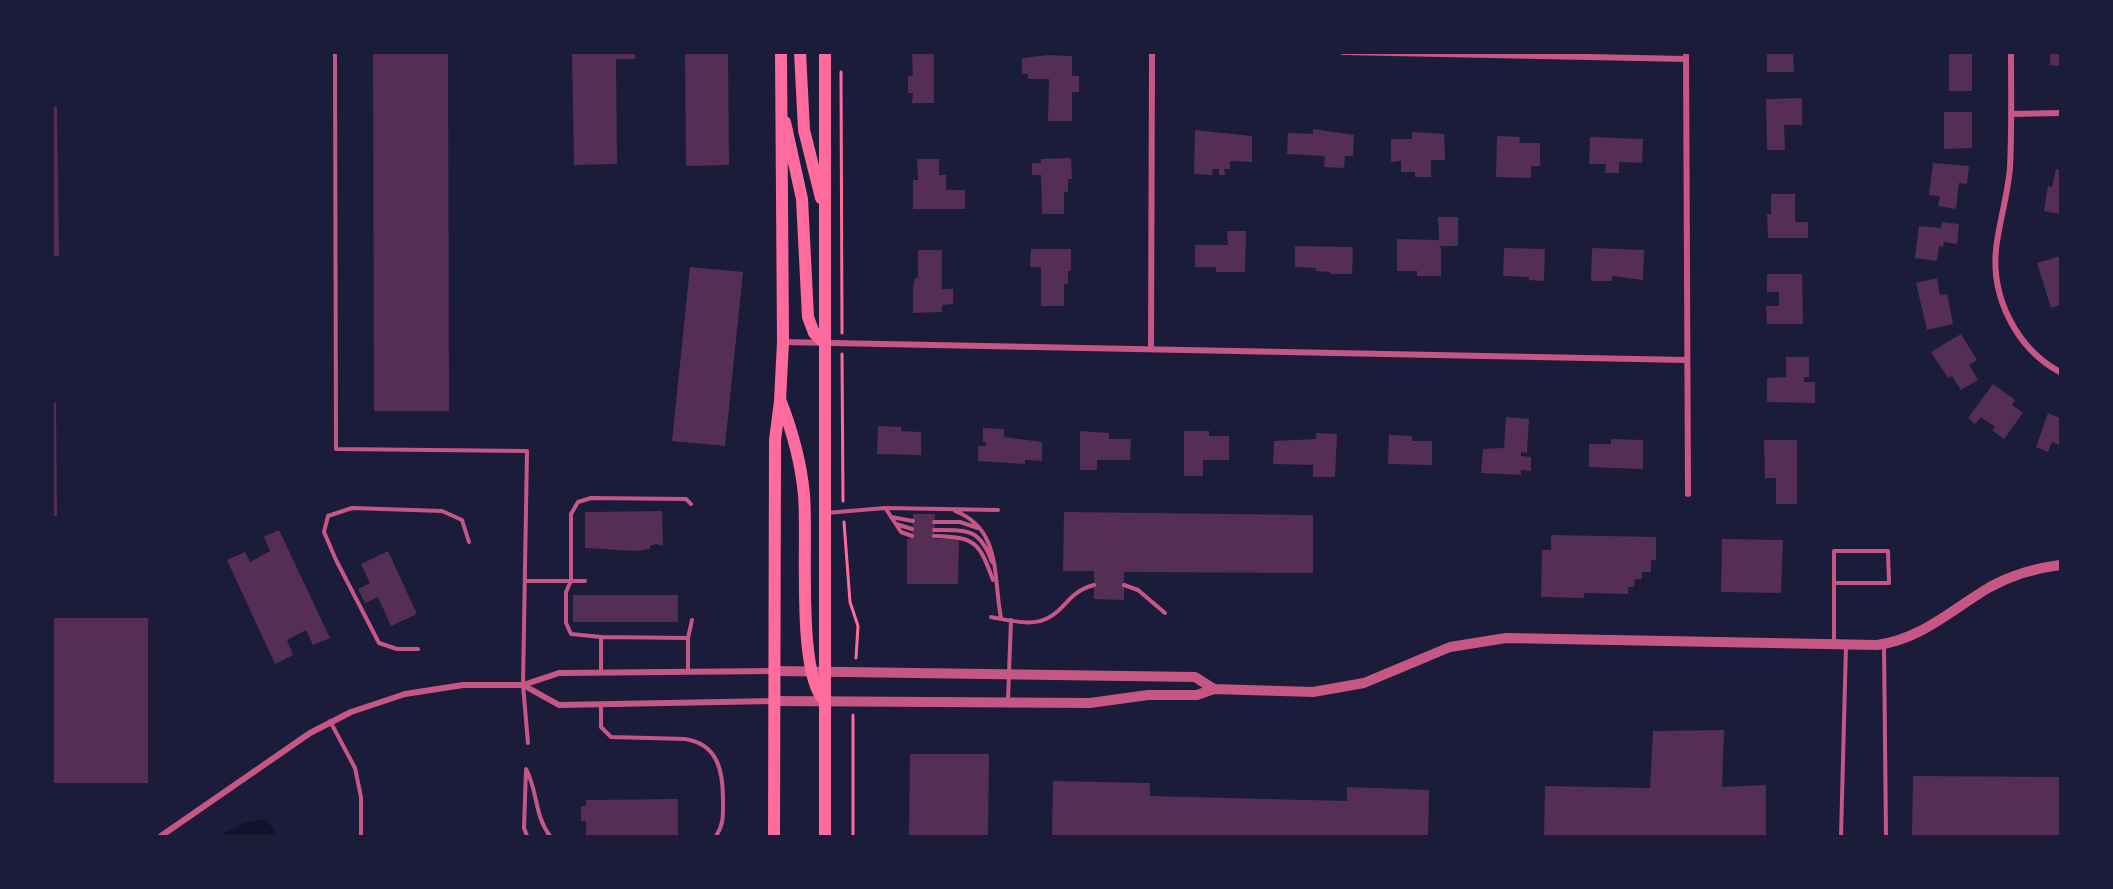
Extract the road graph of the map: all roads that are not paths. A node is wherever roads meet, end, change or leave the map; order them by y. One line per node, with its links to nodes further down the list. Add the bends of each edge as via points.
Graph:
1 (335, 52): 37 (lane, via 336,449 527,451)
2 (781, 52): 9 (main road)
3 (800, 52): 12 (main road, via 804,129)
4 (825, 52): 12 (main road)
5 (1152, 52): 15 (street)
6 (1343, 52): 8 (street)
7 (2011, 52): 11 (street)
8 (1686, 56): 16 (street)
9 (780, 105): 13 (main road); 14 (main road, via 802,199 808,317 814,333)
10 (2061, 113): 11 (street)
11 (2011, 114): 17 (street, via 2010,168 1995,267 2004,308 2025,343)
12 (825, 211): 14 (main road)
13 (783, 342): 14 (street); 18 (main road)
14 (825, 343): 15 (street); 24 (main road)
15 (1151, 349): 16 (street)
16 (1686, 360): 19 (street)
17 (2061, 372)
18 (780, 401): 57 (main road, via 775,440); 58 (main road, via 795,439 804,496 805,619)
19 (1688, 494)
20 (692, 504): 38 (lane, via 686,499 591,498 578,502 571,514)
21 (885, 508): 22 (lane); 24 (lane); 25 (lane)
22 (951, 509): 23 (lane); 31 (lane, via 972,520)
23 (998, 510)
24 (825, 513): 58 (main road)
25 (891, 517): 26 (lane); 28 (lane)
26 (913, 521)
27 (934, 522): 31 (lane, via 960,522)
28 (895, 524): 29 (lane); 32 (lane, via 901,532)
29 (912, 529)
30 (934, 530): 36 (lane, via 974,534 986,547)
31 (981, 530): 36 (lane, via 992,544)
32 (912, 536)
33 (934, 536): 43 (lane, via 973,541)
34 (469, 542): 54 (lane, via 462,520 442,511 352,508 328,516 324,532 379,643 398,649)
35 (2061, 565): 53 (street, via 2006,579 1921,632)
36 (994, 568): 43 (lane)
37 (525, 581): 38 (lane); 60 (lane)
38 (571, 581): 39 (lane); 49 (lane, via 566,592 566,623 571,634)
39 (585, 581)
40 (1834, 583): 40 (lane, via 1834,551 1888,550 1889,583); 51 (lane)
41 (1094, 585): 48 (lane, via 1080,589 1048,618)
42 (1124, 585): 44 (lane, via 1138,590)
43 (996, 586): 46 (lane)
44 (1165, 613)
45 (991, 617): 46 (lane)
46 (1001, 618): 48 (lane)
47 (692, 620): 50 (lane)
48 (1011, 620): 59 (lane)
49 (601, 637): 50 (lane); 56 (lane)
50 (688, 638): 55 (lane)
51 (1834, 644): 52 (street); 61 (street, via 1506,638 1450,647 1364,684 1336,690)
52 (1846, 644): 53 (street); 75 (lane)
53 (1884, 644): 76 (lane)
54 (418, 649)
55 (688, 670): 56 (street); 57 (street)
56 (601, 671): 60 (street, via 559,673)
57 (775, 671): 58 (street); 62 (main road)
58 (818, 672): 59 (street); 63 (main road)
59 (1009, 673): 61 (street, via 1195,677); 64 (lane)
60 (523, 685): 65 (street, via 559,705); 66 (street, via 463,685 428,690 373,704); 67 (lane)
61 (1214, 689): 64 (street, via 1197,695 1148,694 1090,703)
62 (774, 701): 63 (street); 65 (street); 73 (main road)
63 (825, 701): 64 (street); 74 (main road)
64 (1008, 702)
65 (601, 706): 72 (lane, via 601,727 611,737 685,739 707,747 723,775 723,826)
66 (330, 722): 68 (street); 69 (lane, via 355,768 361,797)
67 (528, 743)
68 (161, 837)
69 (361, 837)
70 (527, 837): 71 (lane, via 526,769 533,782 535,806)
71 (550, 837)
72 (716, 837)
73 (774, 837)
74 (825, 837)
75 (1841, 837)
76 (1886, 837)

